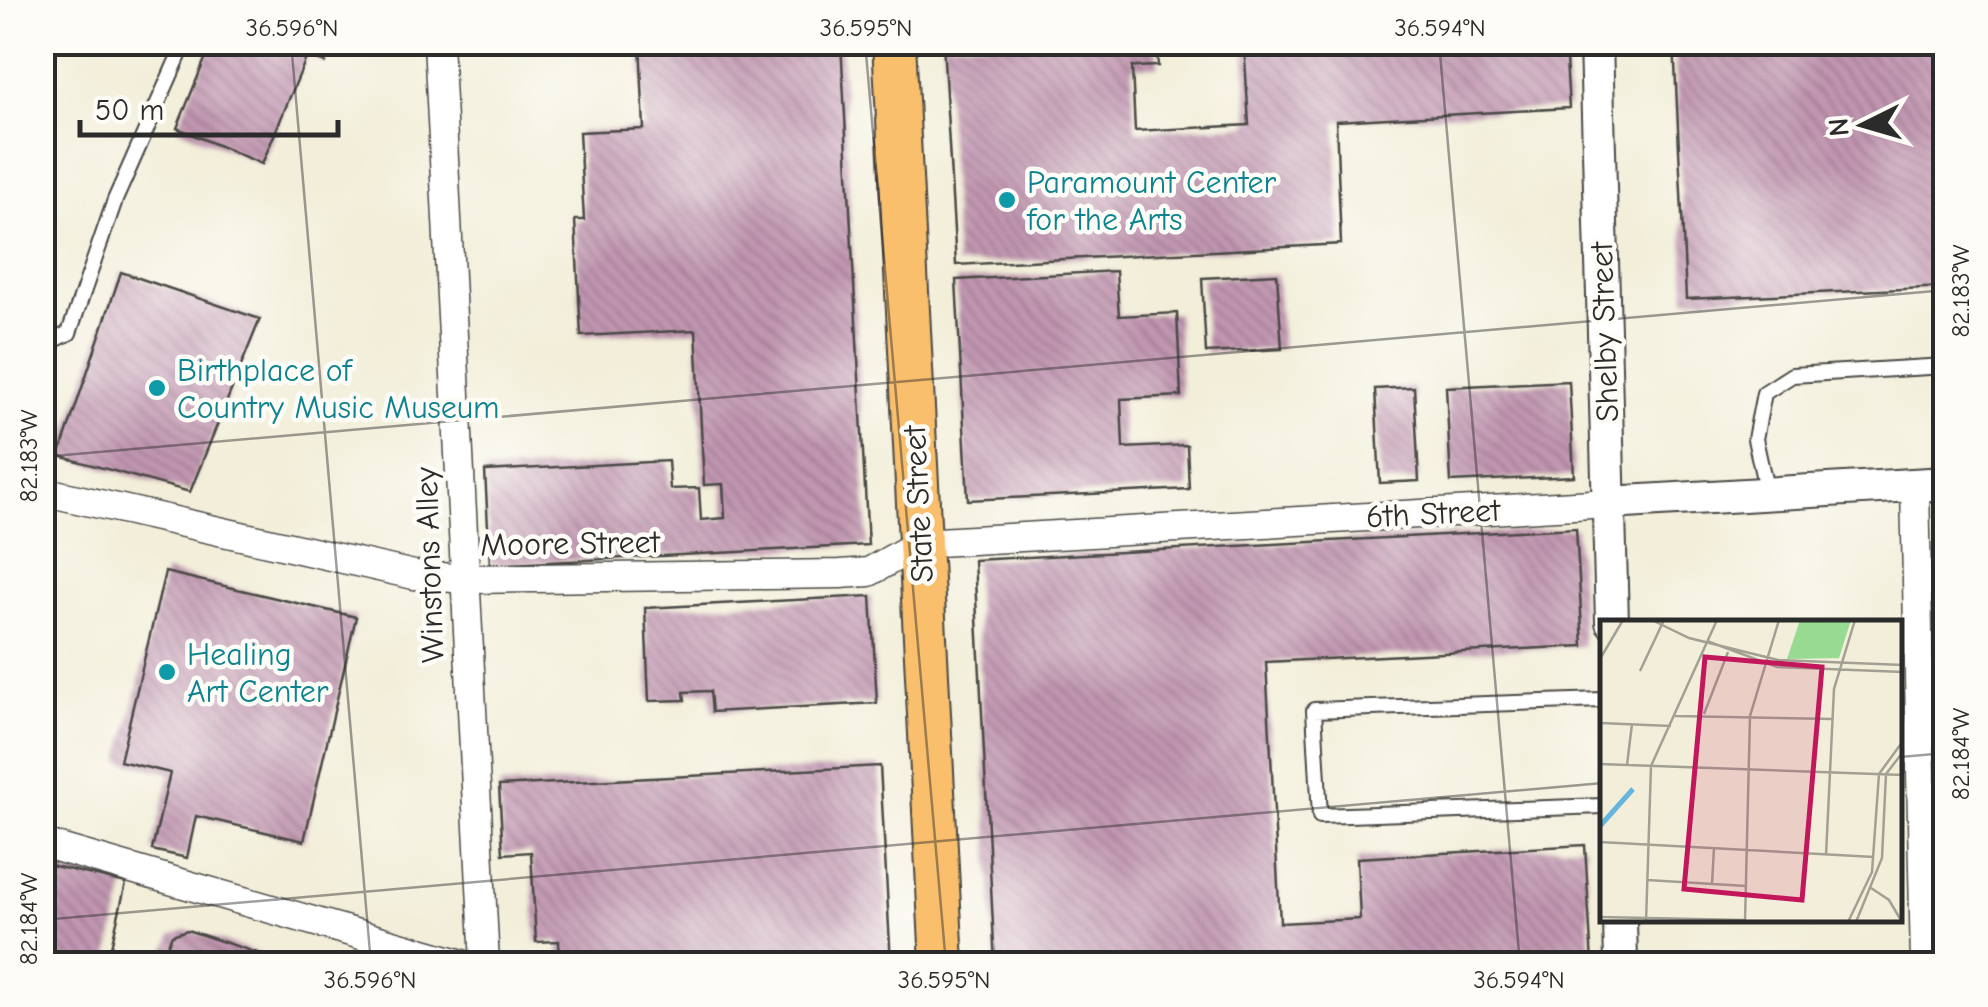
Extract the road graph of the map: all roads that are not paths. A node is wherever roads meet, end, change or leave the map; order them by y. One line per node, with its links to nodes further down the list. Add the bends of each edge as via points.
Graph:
1 (185, 42): 5 (lane, via 115,200 69,333)
2 (438, 42): 12 (street, Winstons Alley)
3 (894, 42): 11 (main road, State Street)
4 (1596, 42): 10 (street, Shelby Street)
5 (42, 346)
6 (1946, 366): 9 (lane, via 1792,375 1764,393 1755,439)
7 (1930, 484): 9 (street, 6th Street); 15 (street)
8 (42, 491): 12 (street, Moore Street, via 414,575)
9 (1768, 493): 10 (street, 6th Street)
10 (1609, 503): 11 (street, 6th Street); 13 (street, Shelby Street)
11 (920, 542): 12 (street, Moore Street, via 869,572); 21 (main road, State Street)
12 (466, 580): 20 (street, Winstons Alley)
13 (1612, 620)
14 (1600, 700): 16 (lane, via 1314,710 1320,816)
15 (1911, 776): 23 (street)
16 (1600, 806)
17 (42, 844): 19 (street)
18 (1620, 922): 22 (street)
19 (462, 964)
20 (485, 964)
21 (942, 964)
22 (1621, 964)
23 (1925, 964)

